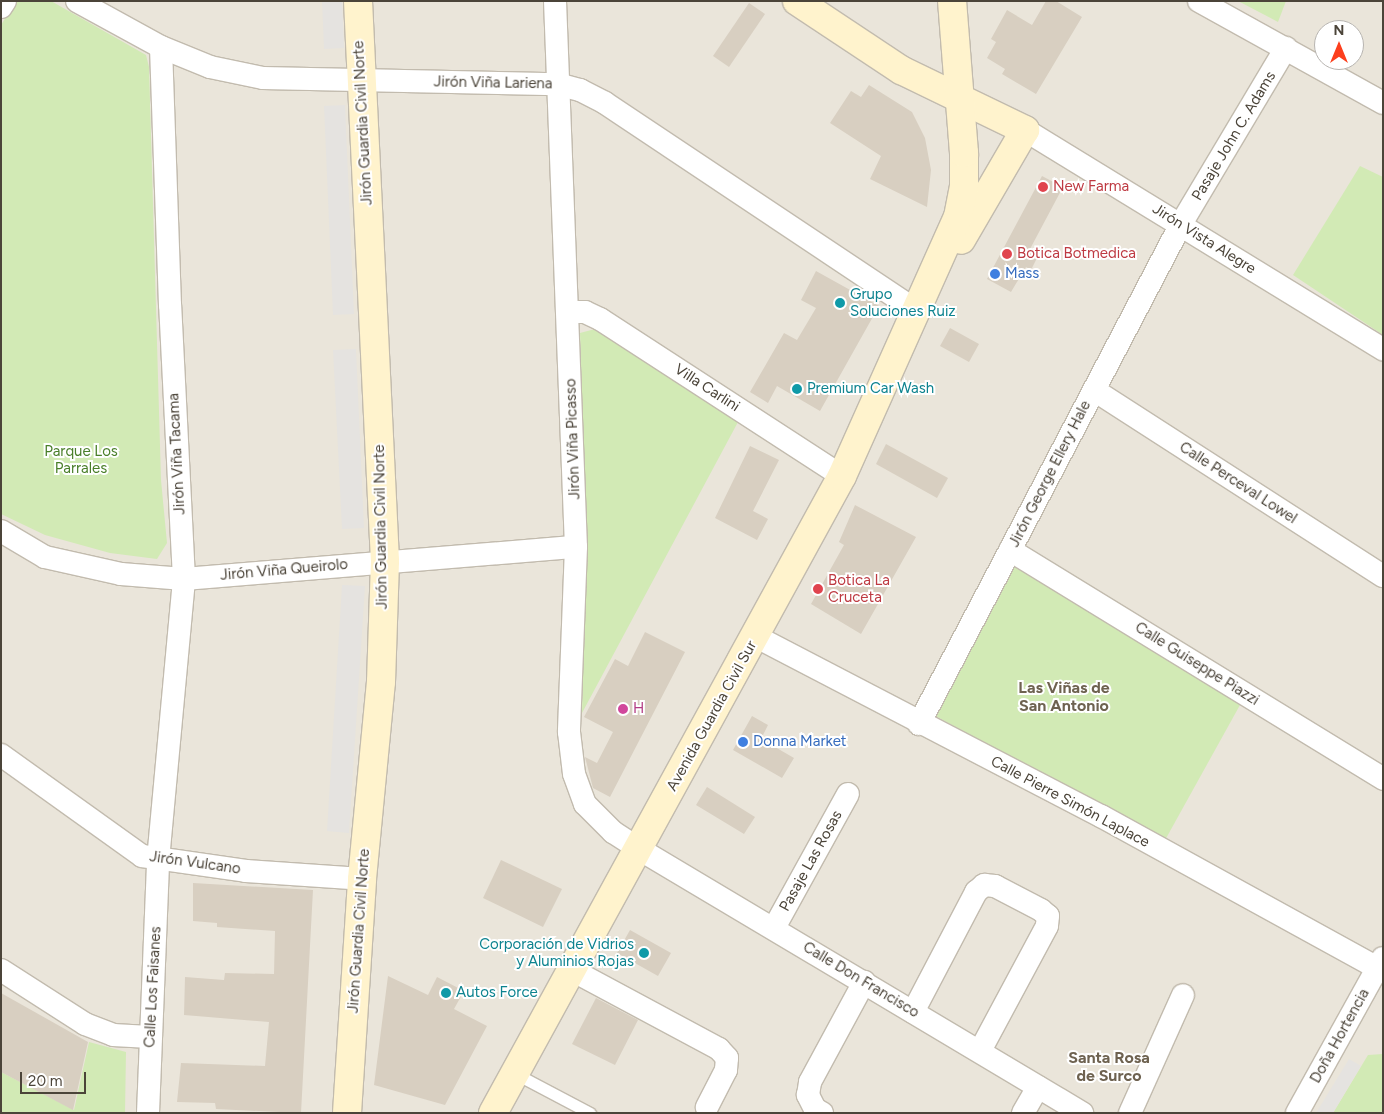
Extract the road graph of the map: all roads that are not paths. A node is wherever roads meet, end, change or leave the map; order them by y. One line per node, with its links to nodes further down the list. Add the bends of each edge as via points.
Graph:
1 (5, 1): 8 (street)
2 (77, 1): 9 (street, Jirón Viña Lariena)
3 (358, 1): 11 (main road, Jirón Guardia Civil Norte)
4 (555, 1): 12 (street, Jirón Viña Picasso)
5 (796, 1): 13 (main road, via 901,70)
6 (952, 1): 13 (main road, Avenida Guardia Civil Sur)
7 (1199, 1): 10 (street)
8 (1, 7)
9 (161, 47): 11 (street, Jirón Viña Lariena, via 210,67 263,78); 27 (street, Jirón Viña Tacama)
10 (1286, 48): 14 (street); 16 (street, Pasaje John C. Adams)
11 (361, 81): 12 (street, Jirón Viña Lariena); 25 (main road, Jirón Guardia Civil Norte)
12 (557, 84): 17 (street, Jirón Viña Picasso); 18 (street, Jirón Viña Lariena, via 580,90 605,103)
13 (960, 101): 15 (main road); 18 (main road, Avenida Guardia Civil Sur, via 964,187 958,217)
14 (1383, 103)
15 (1025, 130): 16 (street, Jirón Vista Alegre); 18 (main road, Avenida Guardia Civil Sur)
16 (1181, 224): 19 (street, Jirón Vista Alegre); 20 (street, Jirón George Ellery Hale)
17 (568, 312): 21 (street, Villa Carlini, via 585,312 600,319); 23 (street, Jirón Viña Picasso)
18 (918, 312): 21 (main road, Avenida Guardia Civil Sur)
19 (1383, 349)
20 (1094, 390): 24 (street, Jirón George Ellery Hale); 26 (street, Calle Perceval Lowel)
21 (842, 476): 28 (main road, Avenida Guardia Civil Sur)
22 (1, 530): 27 (street, Jirón Viña Queirolo, via 45,557 121,574)
23 (576, 547): 25 (street, Jirón Viña Queirolo); 33 (street, Jirón Viña Picasso, via 569,732 574,774 585,804 613,832)
24 (1010, 550): 29 (street, Jirón George Ellery Hale); 31 (street, Calle Guiseppe Piazzi)
25 (385, 561): 27 (street, Jirón Viña Queirolo); 35 (main road, Jirón Guardia Civil Norte, via 381,682)
26 (1383, 576)
27 (184, 579): 34 (street, Jirón Viña Tacama)
28 (755, 636): 29 (street, Calle Pierre Simón Laplace); 33 (main road, Avenida Guardia Civil Sur)
29 (918, 724): 37 (street, Calle Pierre Simón Laplace, via 1100,816)
30 (1, 755): 34 (street, Jirón Vulcano, via 128,848)
31 (1383, 779)
32 (848, 794): 36 (street, Pasaje Las Rosas)
33 (639, 849): 36 (street, Calle Don Francisco); 38 (main road, Avenida Guardia Civil Sur)
34 (158, 860): 35 (street, Jirón Vulcano); 43 (street, Calle Los Faisanes)
35 (362, 879): 49 (main road, Jirón Guardia Civil Norte)
36 (774, 928): 40 (street, Calle Don Francisco)
37 (1381, 966): 56 (street, Doña Hortencia)
38 (570, 969): 45 (main road, Avenida Guardia Civil Sur); 47 (street, via 719,1049 727,1058 726,1070)
39 (1, 970): 43 (street, via 85,1024 114,1035)
40 (864, 982): 42 (street, Calle Don Francisco); 52 (street, via 810,1082 808,1095 815,1109)
41 (1183, 995): 55 (street)
42 (913, 1012): 44 (street, Calle Don Francisco); 44 (street, via 976,892 984,885 995,886 1041,910 1048,916 1047,926)
43 (150, 1037): 48 (street, Calle Los Faisanes)
44 (980, 1051): 46 (street, Calle Don Francisco)
45 (514, 1073): 50 (main road, Avenida Guardia Civil Sur); 51 (lane)
46 (1038, 1087): 53 (street); 54 (street, Calle Don Francisco)
47 (707, 1107)
48 (148, 1113)
49 (347, 1113)
50 (493, 1113)
51 (590, 1113)
52 (822, 1113)
53 (1023, 1113)
54 (1082, 1113)
55 (1130, 1113)
56 (1297, 1113)

